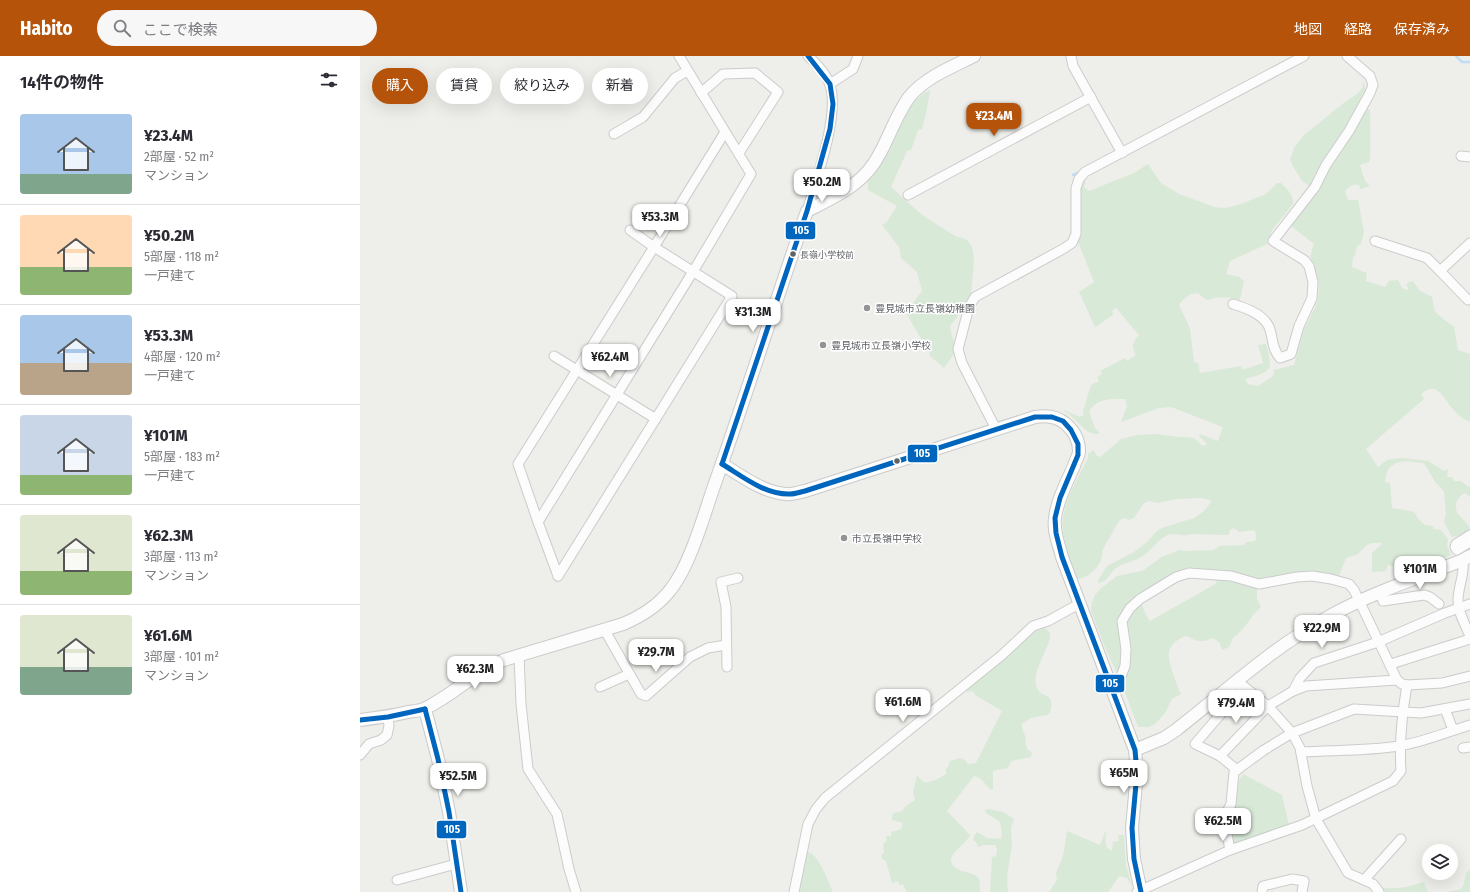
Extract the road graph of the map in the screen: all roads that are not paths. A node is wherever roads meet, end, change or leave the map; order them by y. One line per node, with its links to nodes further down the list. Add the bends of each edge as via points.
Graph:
1 (679, 56): 8 (street)
2 (808, 56): 9 (street)
3 (858, 56): 9 (street, via 853,69)
4 (974, 56): 17 (street, via 924,82 910,96 879,155 862,179)
5 (1071, 56): 11 (street, via 1073,66)
6 (1304, 56): 15 (street)
7 (1347, 56): 27 (street, via 1370,76 1373,85 1370,93 1315,187 1273,241 1304,260 1309,266 1313,282 1312,298 1299,326 1291,354 1280,358 1275,351 1268,325 1254,312)
8 (687, 71): 10 (street); 13 (street, via 675,78 643,117)
9 (830, 84): 16 (street, via 833,104 830,129)
10 (701, 93): 12 (street); 14 (street, via 723,74 755,73 778,92)
11 (1091, 97): 15 (street); 18 (street)
12 (725, 132): 14 (street); 23 (street)
13 (614, 134)
14 (740, 153): 24 (street, via 751,174)
15 (1122, 153): 32 (street, via 1085,172 1079,179 1076,188 1076,234 1072,243 975,297 969,307 958,349 962,363)
16 (816, 183): 17 (street, via 828,194); 19 (street)
17 (841, 194): 19 (street)
18 (908, 196)
19 (807, 211): 33 (street)
20 (630, 230): 23 (street)
21 (1375, 241): 25 (street, via 1427,258)
22 (1470, 244): 25 (street)
23 (654, 247): 24 (street); 29 (street)
24 (694, 270): 30 (street); 31 (street, via 732,296)
25 (1440, 271): 26 (street)
26 (1468, 300)
27 (1233, 304)
28 (554, 356): 29 (street)
29 (577, 370): 30 (street); 34 (street, via 518,464)
30 (616, 395): 31 (street); 34 (street)
31 (656, 419): 34 (street, via 558,576)
32 (996, 429): 33 (street, via 788,495 770,492); 41 (street, via 1035,417 1052,417 1071,428 1078,442 1079,453 1054,520 1062,557)
33 (722, 464): 45 (street, via 682,571 672,589 641,616)
34 (538, 522)
35 (1470, 535): 36 (street, via 1455,547 1457,550)
36 (1470, 542)
37 (1466, 558): 39 (street); 44 (street, via 1458,599)
38 (738, 578): 49 (street, via 721,582 726,607)
39 (1380, 592): 40 (street); 42 (street, via 1384,600 1424,595)
40 (1359, 602): 48 (street); 56 (street, via 1301,633 1249,670); 60 (street, via 1349,584 1331,578 1298,577 1259,584 1231,576 1189,573 1176,577 1130,608 1122,621 1126,649 1125,666)
41 (1079, 604): 60 (street); 86 (street, via 1033,626 1002,655 825,798 808,824)
42 (1439, 604)
43 (1470, 604): 44 (street)
44 (1459, 609): 46 (street); 48 (street)
45 (604, 629): 50 (street); 53 (street)
46 (1470, 636)
47 (1470, 639): 51 (street)
48 (1378, 642): 51 (street); 59 (street, via 1314,663 1300,678)
49 (726, 646): 52 (street); 53 (street, via 708,648 690,657 646,696 641,694)
50 (519, 655): 63 (street, via 472,677); 85 (street, via 528,769 558,814)
51 (1391, 664): 55 (street)
52 (727, 667)
53 (629, 674): 58 (street)
54 (1470, 676): 57 (street, via 1442,684)
55 (1397, 680): 57 (street); 59 (street, via 1306,686)
56 (1241, 683): 62 (street); 72 (street, via 1164,738); 75 (street, via 1195,744)
57 (1407, 686): 65 (street)
58 (600, 687)
59 (1293, 691): 62 (street)
60 (1114, 695): 72 (street)
61 (1470, 704): 64 (street)
62 (1268, 706): 70 (street); 75 (street)
63 (425, 709): 66 (street); 80 (street, via 449,812)
64 (1445, 709): 65 (street, via 1421,713); 69 (street)
65 (1402, 712): 70 (street, via 1354,709); 71 (street)
66 (388, 716): 67 (street); 74 (street, via 389,726 386,735 381,740 369,744)
67 (360, 720)
68 (1470, 725): 69 (street)
69 (1453, 730): 71 (street)
70 (1292, 733): 73 (street); 76 (street)
71 (1400, 746): 73 (street); 77 (street, via 1401,771 1393,781)
72 (1135, 750): 83 (street, via 1137,773 1132,828)
73 (1301, 752): 77 (street)
74 (360, 755)
75 (1220, 756): 76 (street)
76 (1237, 770): 79 (street, via 1234,772 1231,804 1224,818)
77 (1316, 819): 79 (street); 82 (street, via 1348,873)
78 (1401, 839): 82 (street)
79 (1230, 850): 83 (street)
80 (456, 864): 81 (street); 84 (street)
81 (397, 880)
82 (1364, 880): 89 (street, via 1374,884)
83 (1140, 891)
84 (461, 892)
85 (576, 892)
86 (794, 892)
87 (1262, 892): 88 (street, via 1263,886 1292,879 1304,882)
88 (1302, 892)
89 (1378, 892)

